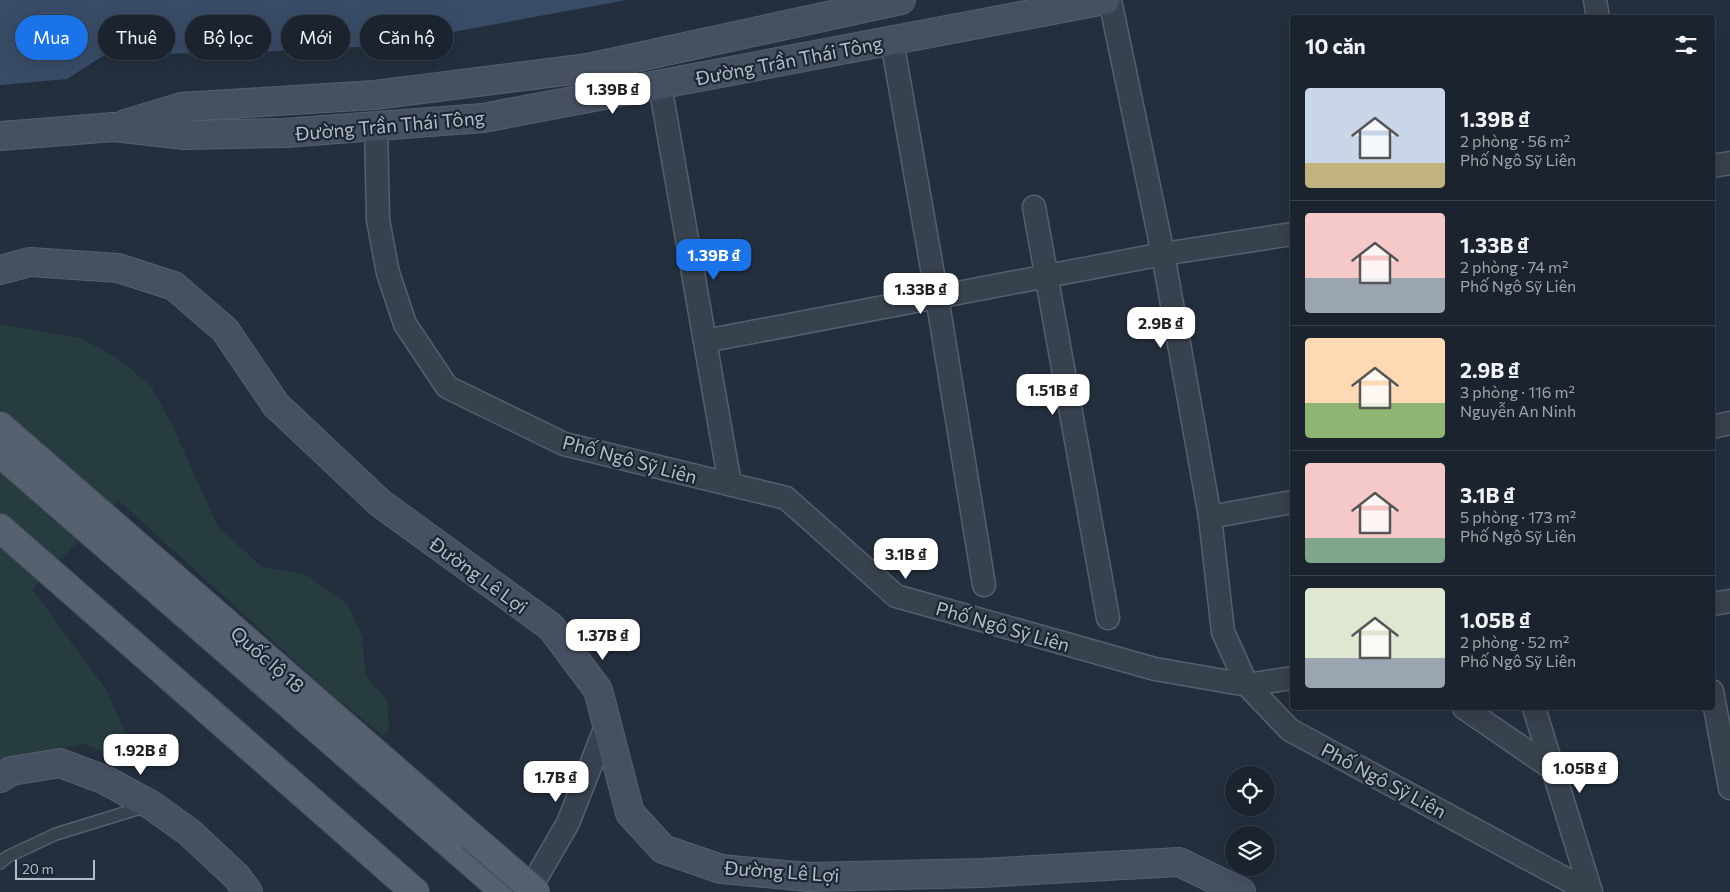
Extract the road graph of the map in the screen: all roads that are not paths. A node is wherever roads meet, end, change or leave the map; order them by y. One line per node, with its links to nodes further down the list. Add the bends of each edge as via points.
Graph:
1 (901, 0): 9 (street, Đường Trần Thái Tông, via 588,68 375,94 182,107)
2 (1104, 0): 6 (street, Đường Trần Thái Tông)
3 (1110, 0): 15 (street)
4 (1595, 0): 5 (street)
5 (1598, 15)
6 (892, 40): 7 (street, Đường Trần Thái Tông); 18 (street)
7 (660, 84): 8 (street, Đường Trần Thái Tông, via 483,118); 19 (street)
8 (376, 126): 9 (street, Đường Trần Thái Tông, via 185,136); 24 (street, Phố Ngô Sỹ Liên, via 378,220 388,274 405,324 447,387 564,444)
9 (114, 127): 10 (street, Đường Trần Thái Tông)
10 (0, 136)
11 (1730, 163): 12 (street)
12 (1715, 166)
13 (1034, 207): 17 (street)
14 (1290, 234): 15 (street)
15 (1164, 254): 17 (street); 26 (street)
16 (0, 270): 38 (street, Đường Lê Lợi, via 30,262 118,268 174,286 225,330 276,405 380,503 551,628 598,690)
17 (1047, 276): 18 (street); 32 (street)
18 (937, 297): 19 (street); 29 (street)
19 (705, 341): 24 (street)
20 (1730, 424): 22 (street)
21 (0, 426): 49 (main road, Quốc lộ 18, bridge)
22 (1715, 426)
23 (0, 453): 47 (main road, Quốc lộ 18)
24 (730, 484): 34 (street, Phố Ngô Sỹ Liên, via 786,498 896,596 1155,669)
25 (1290, 502): 26 (street)
26 (1210, 517): 34 (street, via 1223,632)
27 (0, 528): 46 (main road)
28 (0, 547): 45 (main road)
29 (984, 585)
30 (1730, 601): 31 (street)
31 (1715, 604)
32 (1108, 618)
33 (1290, 678): 34 (street)
34 (1247, 685): 51 (street, Phố Ngô Sỹ Liên, via 1290,730)
35 (1715, 707): 41 (street)
36 (1467, 710): 39 (street)
37 (1535, 710): 39 (street)
38 (607, 724): 48 (street, via 568,823); 50 (street, Đường Lê Lợi, via 630,813 663,849 721,869 808,877 982,873 1179,862)
39 (1553, 769): 51 (street)
40 (0, 778): 42 (street, via 11,771 60,763 105,780)
41 (1730, 788)
42 (151, 805): 43 (lane, via 56,834 7,856); 44 (street, via 189,832)
43 (0, 863)
44 (248, 892)
45 (394, 892)
46 (415, 892)
47 (505, 892)
48 (528, 892)
49 (536, 892)
50 (1241, 892)
51 (1591, 892)

